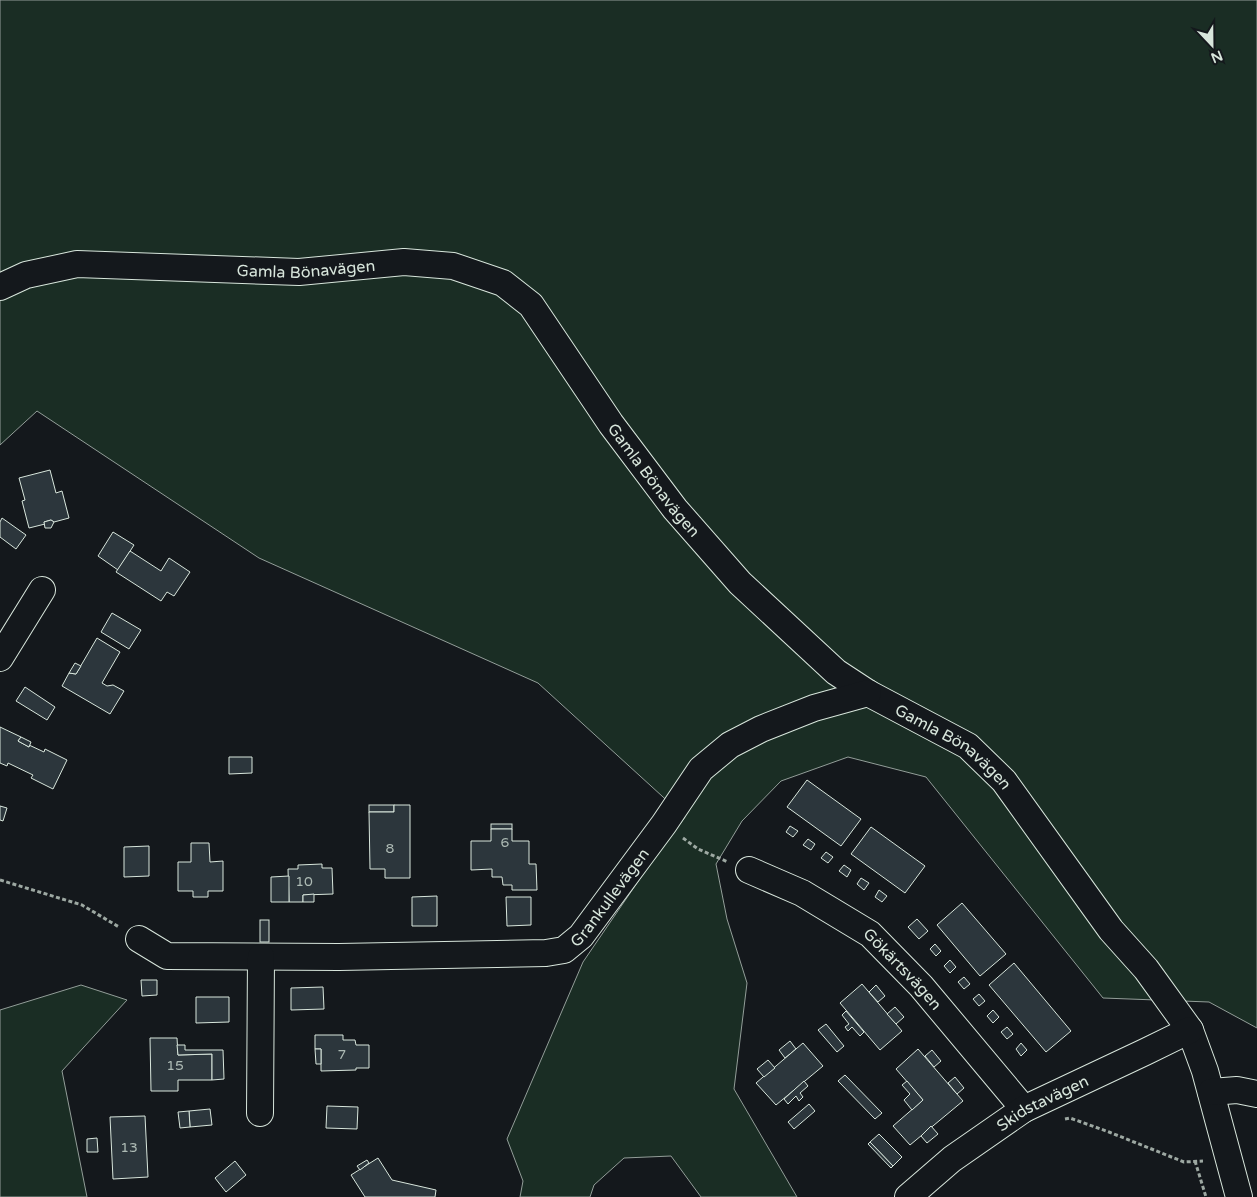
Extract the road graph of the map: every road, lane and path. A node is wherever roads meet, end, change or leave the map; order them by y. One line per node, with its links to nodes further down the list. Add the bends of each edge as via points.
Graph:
1 (0, 287): 4 (street, Gamla Bönavägen, via 26,275 77,264 299,272 404,262 453,266 503,284 531,305 611,424 675,509 740,583 836,672)
2 (42, 590): 3 (street)
3 (0, 658)
4 (868, 693): 5 (street, Grankullevägen, via 814,708 730,745 701,769); 10 (street, Gamla Bönavägen, via 968,746 1004,780 1111,930 1146,969)
5 (664, 824): 6 (path, via 698,849); 9 (street, Grankullevägen, via 581,936 564,950 546,953)
6 (749, 870): 13 (street, Gökärtsvägen, via 802,894 870,934 921,986)
7 (0, 880): 8 (path, via 82,905)
8 (139, 939): 9 (street, Grankullevägen, via 167,956)
9 (261, 957): 14 (street)
10 (1185, 1022): 11 (street, Gamla Bönavägen, via 1206,1071); 13 (street, Skidstavägen, via 1145,1052)
11 (1211, 1092): 12 (street, via 1237,1090); 16 (street, Gamla Bönavägen)
12 (1257, 1094)
13 (1024, 1109): 18 (street, Skidstavägen, via 952,1159)
14 (260, 1113)
15 (1061, 1121): 17 (path, via 1070,1118 1184,1162)
16 (1229, 1160): 17 (path); 20 (street, Gamla Bönavägen)
17 (1195, 1161): 19 (path)
18 (908, 1197)
19 (1206, 1197)
20 (1239, 1197)

